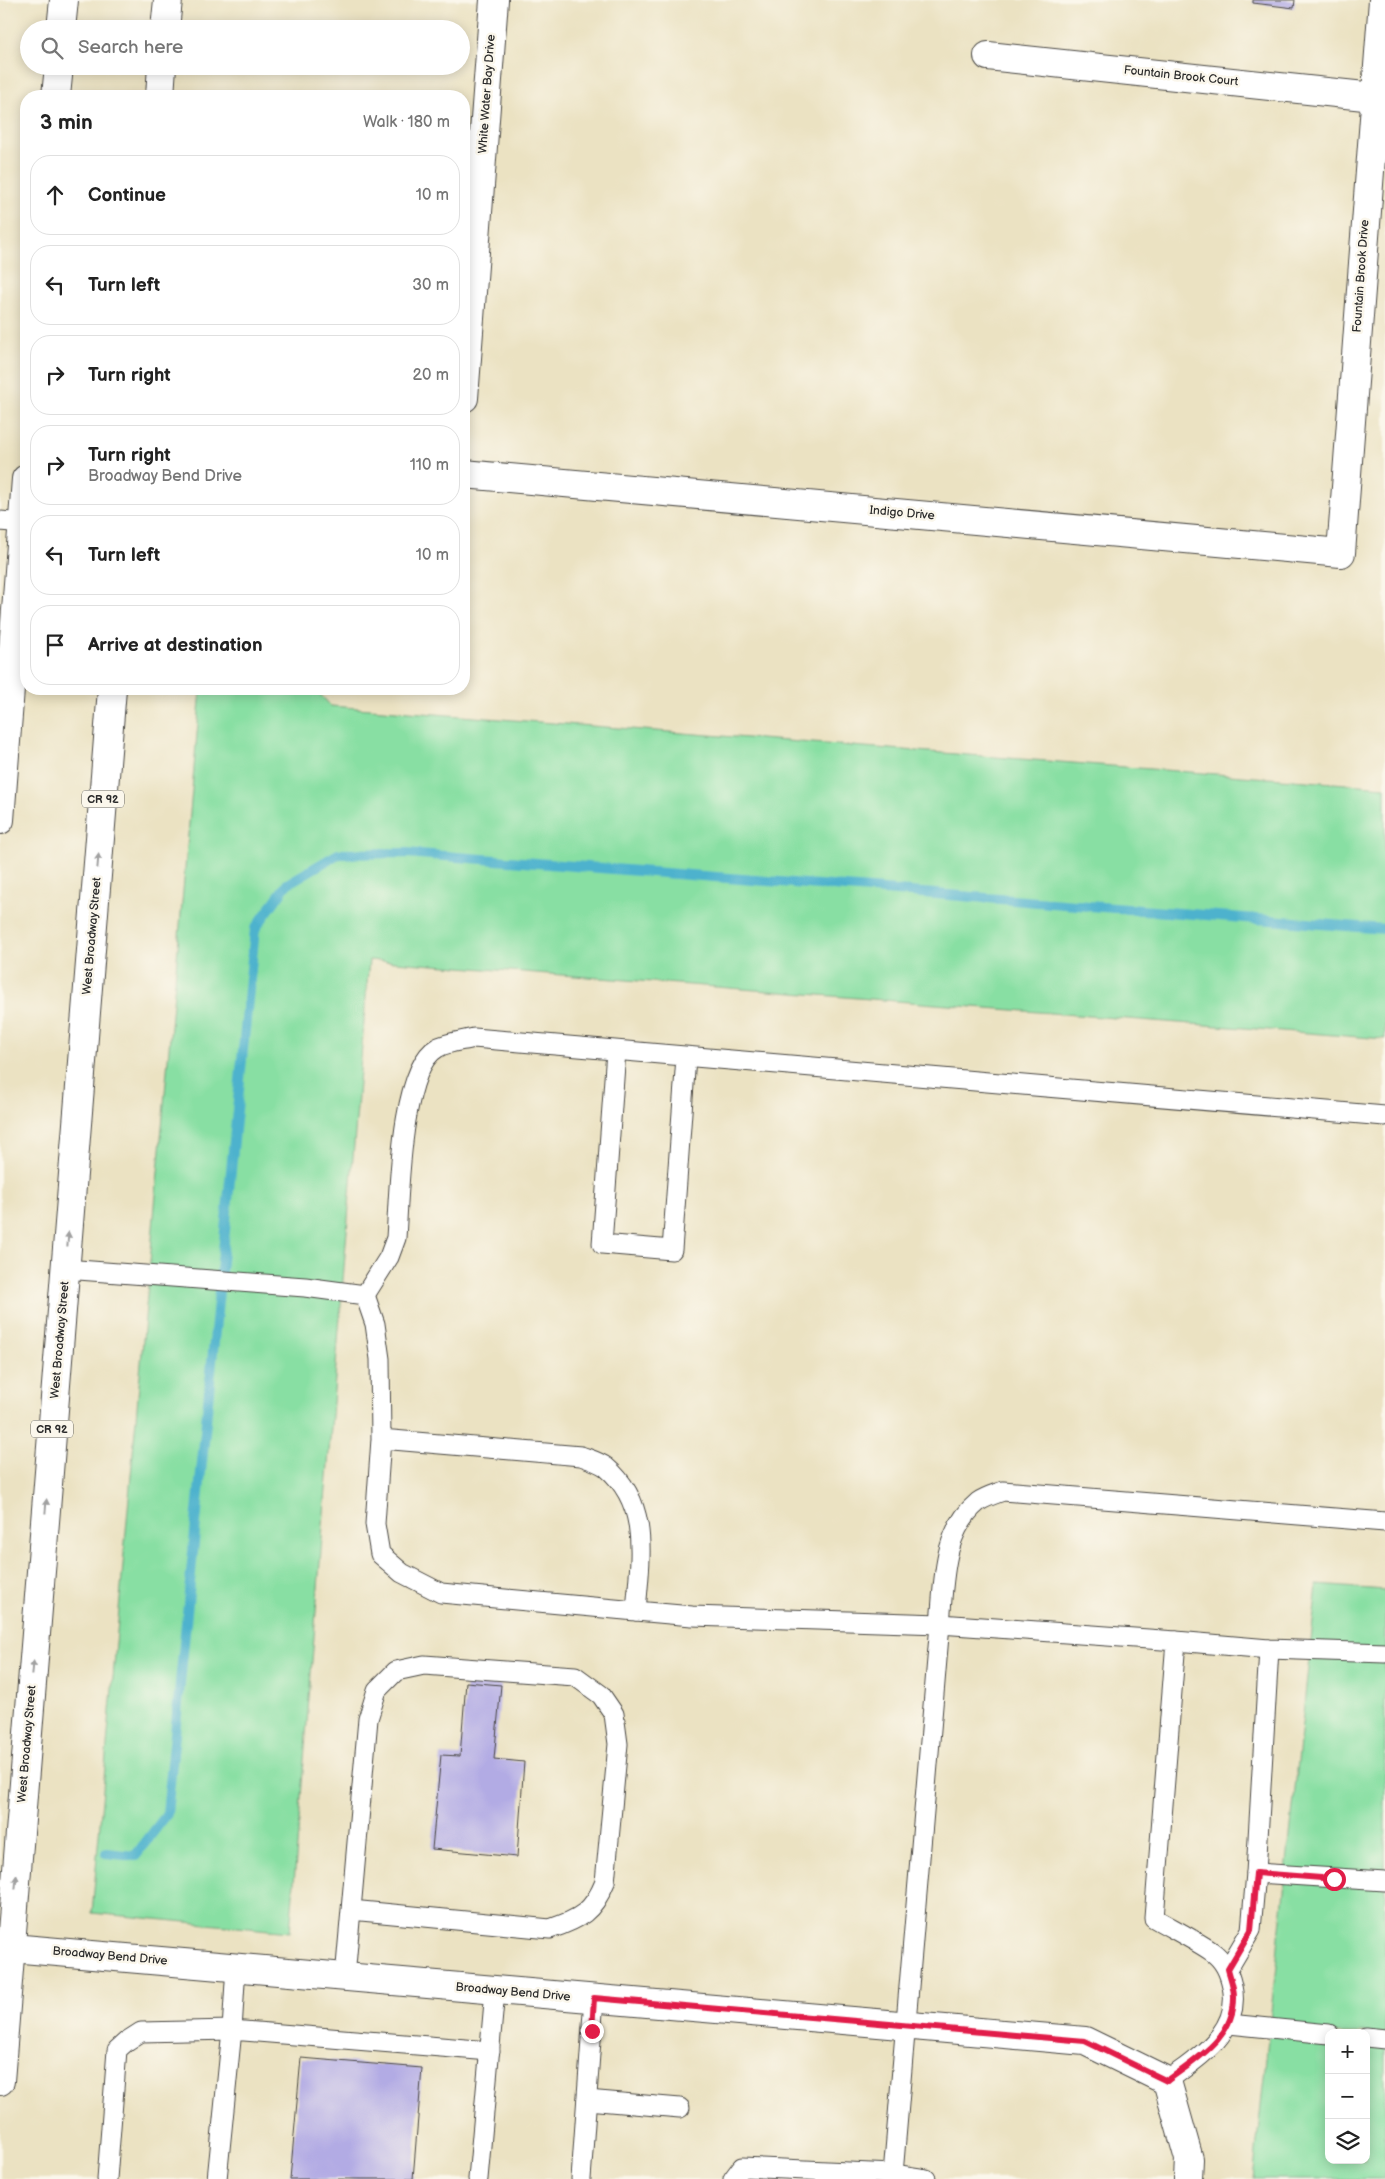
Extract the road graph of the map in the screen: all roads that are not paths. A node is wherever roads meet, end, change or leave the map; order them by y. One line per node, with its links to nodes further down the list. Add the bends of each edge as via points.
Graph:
1 (64, 0): 5 (street)
2 (168, 0): 6 (street)
3 (494, 0): 13 (street, White Water Bay Drive)
4 (1383, 0): 12 (street, Fountain Brook Drive)
5 (63, 20)
6 (166, 20)
7 (988, 56): 12 (street, Fountain Brook Court)
8 (57, 75): 10 (street)
9 (161, 75): 11 (street)
10 (56, 90)
11 (160, 90)
12 (1374, 96): 17 (street, Fountain Brook Drive)
13 (470, 318)
14 (470, 475): 17 (street, Indigo Drive)
15 (20, 505): 16 (street)
16 (16, 523): 18 (street)
17 (1341, 553)
18 (13, 657): 20 (street)
19 (112, 695): 24 (street, West Broadway Street / CR 92, one-way to 19)
20 (0, 820)
21 (616, 1051): 22 (lane); 22 (lane, via 602,1244 672,1250); 25 (lane, via 474,1038 436,1048 419,1069 407,1106 396,1238 389,1258)
22 (686, 1057): 23 (lane)
23 (1385, 1116)
24 (65, 1269): 25 (lane, via 305,1287); 36 (street, West Broadway Street / CR 92, one-way to 24)
25 (364, 1295): 26 (lane, via 375,1324 380,1359)
26 (381, 1439): 28 (lane, via 581,1456 605,1466 622,1485 635,1508 642,1539); 28 (lane, via 375,1524 380,1554 402,1574 440,1593)
27 (1385, 1522): 29 (lane, via 1003,1491 979,1502 959,1524 946,1557)
28 (636, 1611): 29 (lane, via 692,1616)
29 (940, 1624): 30 (lane); 43 (lane)
30 (1176, 1641): 31 (lane); 38 (lane, via 1154,1918 1212,1952)
31 (1269, 1649): 32 (lane); 33 (lane)
32 (1385, 1653)
33 (1256, 1873): 34 (lane); 38 (lane, via 1251,1930)
34 (1385, 1880)
35 (351, 1910): 35 (lane, via 550,1929 575,1921 597,1903 605,1882 618,1744 614,1714 602,1695 575,1676 424,1665 396,1671 377,1690 368,1719); 39 (lane)
36 (5, 1948): 37 (street, Broadway Bend Drive); 49 (street, West Broadway Street / CR 92)
37 (236, 1966): 39 (street, Broadway Bend Drive); 44 (lane)
38 (1228, 1969): 42 (lane, via 1234,1996)
39 (345, 1977): 40 (street, Broadway Bend Drive)
40 (495, 1991): 41 (street, Broadway Bend Drive); 48 (lane)
41 (594, 1998): 43 (street, Broadway Bend Drive); 51 (lane)
42 (1229, 2024): 45 (lane); 50 (lane, via 1215,2044)
43 (906, 2026): 50 (street, Broadway Bend Drive, via 1085,2041); 53 (lane)
44 (232, 2030): 48 (lane); 54 (lane, via 141,2032 117,2050); 55 (lane)
45 (1325, 2034)
46 (1370, 2037): 47 (lane)
47 (1385, 2039)
48 (490, 2051): 56 (lane)
49 (0, 2081)
50 (1167, 2081): 60 (street, via 1189,2159)
51 (587, 2100): 52 (lane); 57 (lane)
52 (680, 2108)
53 (893, 2174): 58 (lane, via 742,2167); 59 (lane)
54 (107, 2179)
55 (217, 2179)
56 (478, 2179)
57 (581, 2179)
58 (733, 2179)
59 (926, 2179)
60 (1188, 2179)

